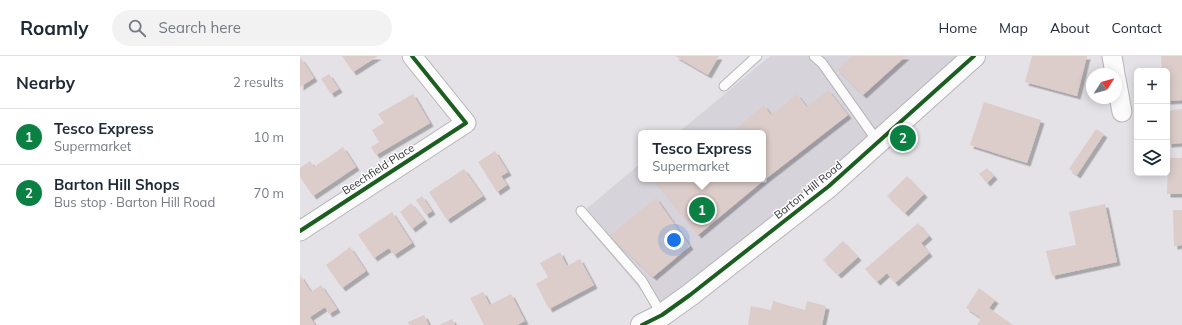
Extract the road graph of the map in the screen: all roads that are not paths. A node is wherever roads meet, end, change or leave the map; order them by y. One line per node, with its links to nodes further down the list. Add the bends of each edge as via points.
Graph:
1 (412, 56): 12 (street, Beechfield Place, via 466,123)
2 (757, 56): 7 (lane)
3 (814, 56): 10 (lane, via 822,63)
4 (974, 56): 10 (street, Barton Hill Road)
5 (1112, 56): 6 (street)
6 (1114, 68)
7 (724, 86)
8 (1121, 104): 9 (street)
9 (1122, 112)
10 (878, 142): 13 (street, Barton Hill Road, via 829,186 690,295)
11 (581, 211): 13 (lane, via 642,281)
12 (300, 231)
13 (665, 320): 14 (street, Barton Hill Road)
14 (642, 325)

